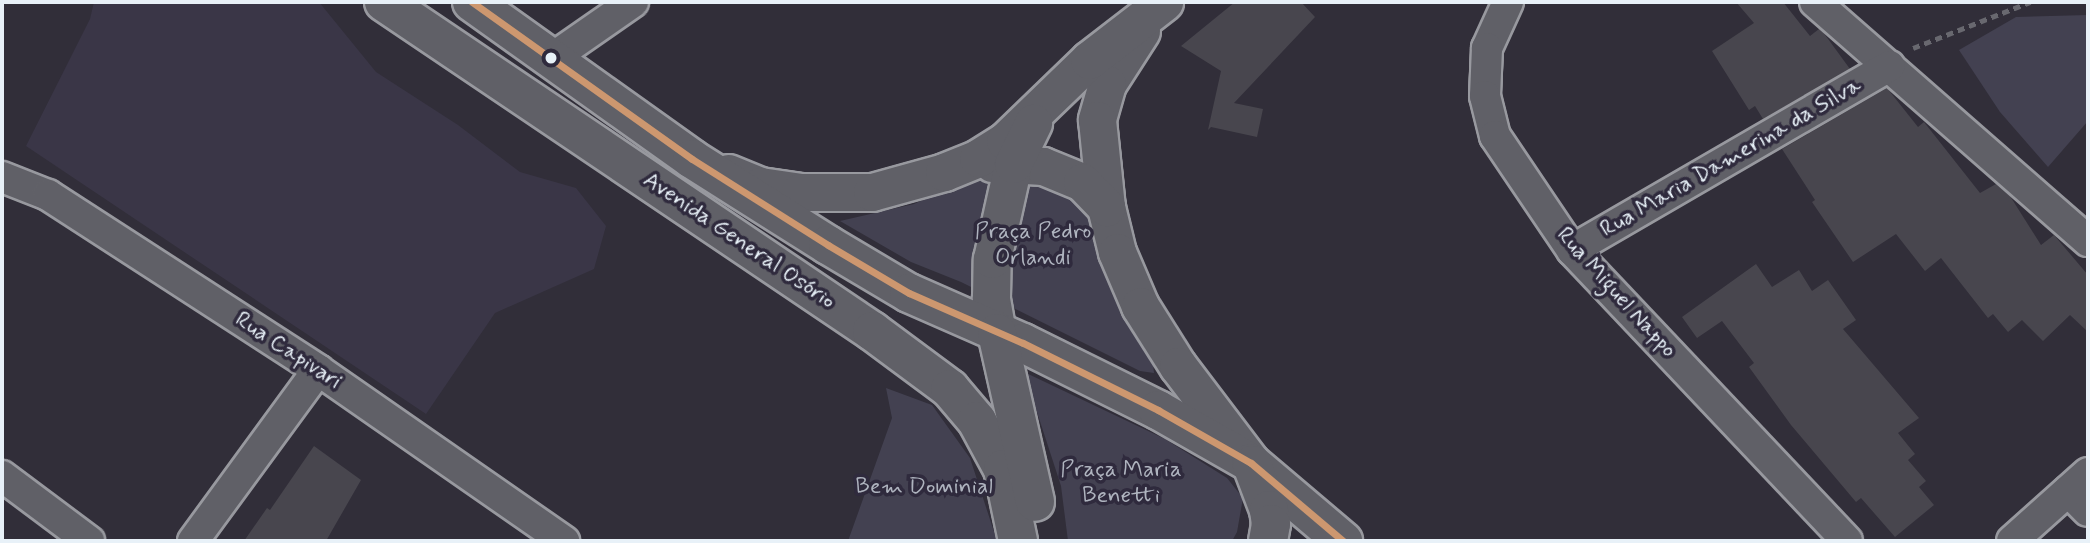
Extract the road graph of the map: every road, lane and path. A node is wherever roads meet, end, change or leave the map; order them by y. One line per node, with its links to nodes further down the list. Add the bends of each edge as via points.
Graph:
1 (384, 2): 23 (main road, Avenida General Osório, via 872,331 950,389 977,421)
2 (472, 2): 8 (main road, Avenida General Osório)
3 (633, 2): 8 (street)
4 (1508, 2): 17 (street, Rua Miguel Nappo, via 1487,48 1485,96 1495,136)
5 (1815, 2): 9 (street)
6 (2030, 2): 9 (path, via 1911,48)
7 (1155, 6): 10 (street); 15 (street, via 1107,84 1097,120)
8 (551, 59): 11 (main road, Avenida General Osório)
9 (1890, 66): 16 (street); 17 (street, Rua Maria Damerina da Silva)
10 (1043, 103): 12 (street); 13 (street, via 1005,141)
11 (692, 159): 13 (street, via 760,186 800,192 872,192); 18 (main road, Avenida General Osório, via 909,293)
12 (1013, 164): 13 (street, via 987,163); 15 (street, via 1043,166 1082,182); 18 (street, via 992,259 991,298)
13 (944, 172)
14 (2, 177): 19 (street, Rua Capivari, via 48,195)
15 (1106, 207): 20 (street, via 1117,252 1140,306 1178,366)
16 (2088, 240)
17 (1572, 250): 29 (street, Rua Miguel Nappo)
18 (997, 333): 20 (main road, Avenida General Osório, via 1158,410); 23 (main road)
19 (318, 370): 25 (street); 26 (street, Rua Capivari)
20 (1251, 463): 27 (main road, via 1269,510); 28 (main road, Avenida General Osório)
21 (2, 476): 24 (street)
22 (2082, 491): 30 (street)
23 (1035, 540)
24 (89, 541)
25 (193, 541)
26 (564, 541)
27 (1268, 541)
28 (1343, 541)
29 (1847, 541)
30 (2012, 541)

